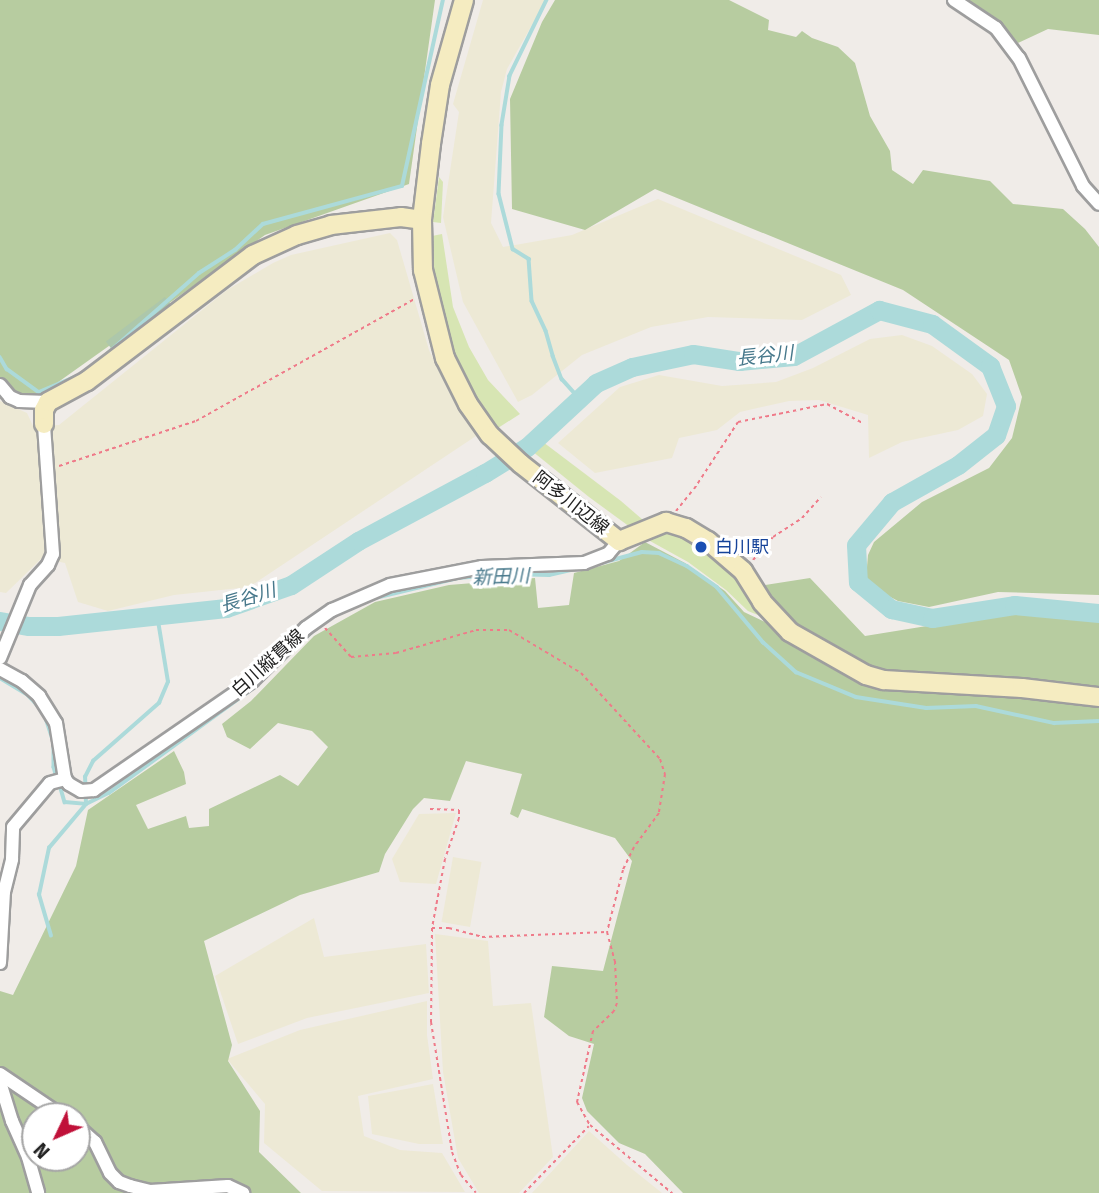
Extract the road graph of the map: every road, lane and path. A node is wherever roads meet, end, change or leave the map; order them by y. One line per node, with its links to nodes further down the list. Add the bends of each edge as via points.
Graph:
1 (464, 0): 4 (main road, 阿多川辺線, via 440,85)
2 (954, 0): 3 (street, via 996,29 1019,58 1083,186)
3 (1099, 204)
4 (422, 219): 5 (main road, 阿多川辺線); 7 (main road, via 331,225 272,246 228,271 87,381)
5 (427, 294): 10 (path, via 405,302 196,421); 13 (main road, 阿多川辺線, via 455,381 491,435)
6 (0, 385): 7 (street, via 19,401)
7 (48, 402): 9 (main road)
8 (862, 423): 12 (path, via 827,404 738,422)
9 (44, 424): 10 (street)
10 (45, 470): 16 (street, via 53,554 30,585)
11 (821, 497): 14 (path, via 773,537)
12 (666, 522): 13 (main road, 阿多川辺線); 14 (main road, via 708,541)
13 (620, 541): 19 (street, 白川縦貫線, via 608,554 584,562 482,567 390,585 331,610 233,695 113,779 85,791)
14 (743, 571): 18 (main road, via 762,602 790,632 866,675)
15 (322, 625): 22 (path, via 351,657 396,653 476,630 509,630 581,673 660,759 665,774 659,813 623,870)
16 (0, 659)
17 (0, 669): 19 (street, via 39,696 56,723)
18 (1099, 697)
19 (59, 781): 23 (street, via 13,827)
20 (430, 809): 21 (path, via 459,810 460,818 445,859)
21 (432, 928): 22 (path, via 482,937); 31 (path, via 431,1022 452,1152 461,1175)
22 (607, 932): 27 (path, via 615,961 617,1003 614,1012 593,1031 577,1102)
23 (0, 962)
24 (0, 1074): 26 (street)
25 (0, 1082): 29 (street)
26 (41, 1102)
27 (590, 1125): 32 (path); 33 (path)
28 (91, 1138): 30 (street, via 110,1173 130,1186 150,1191 228,1186)
29 (38, 1193)
30 (243, 1193)
31 (476, 1193)
32 (524, 1193)
33 (672, 1193)

